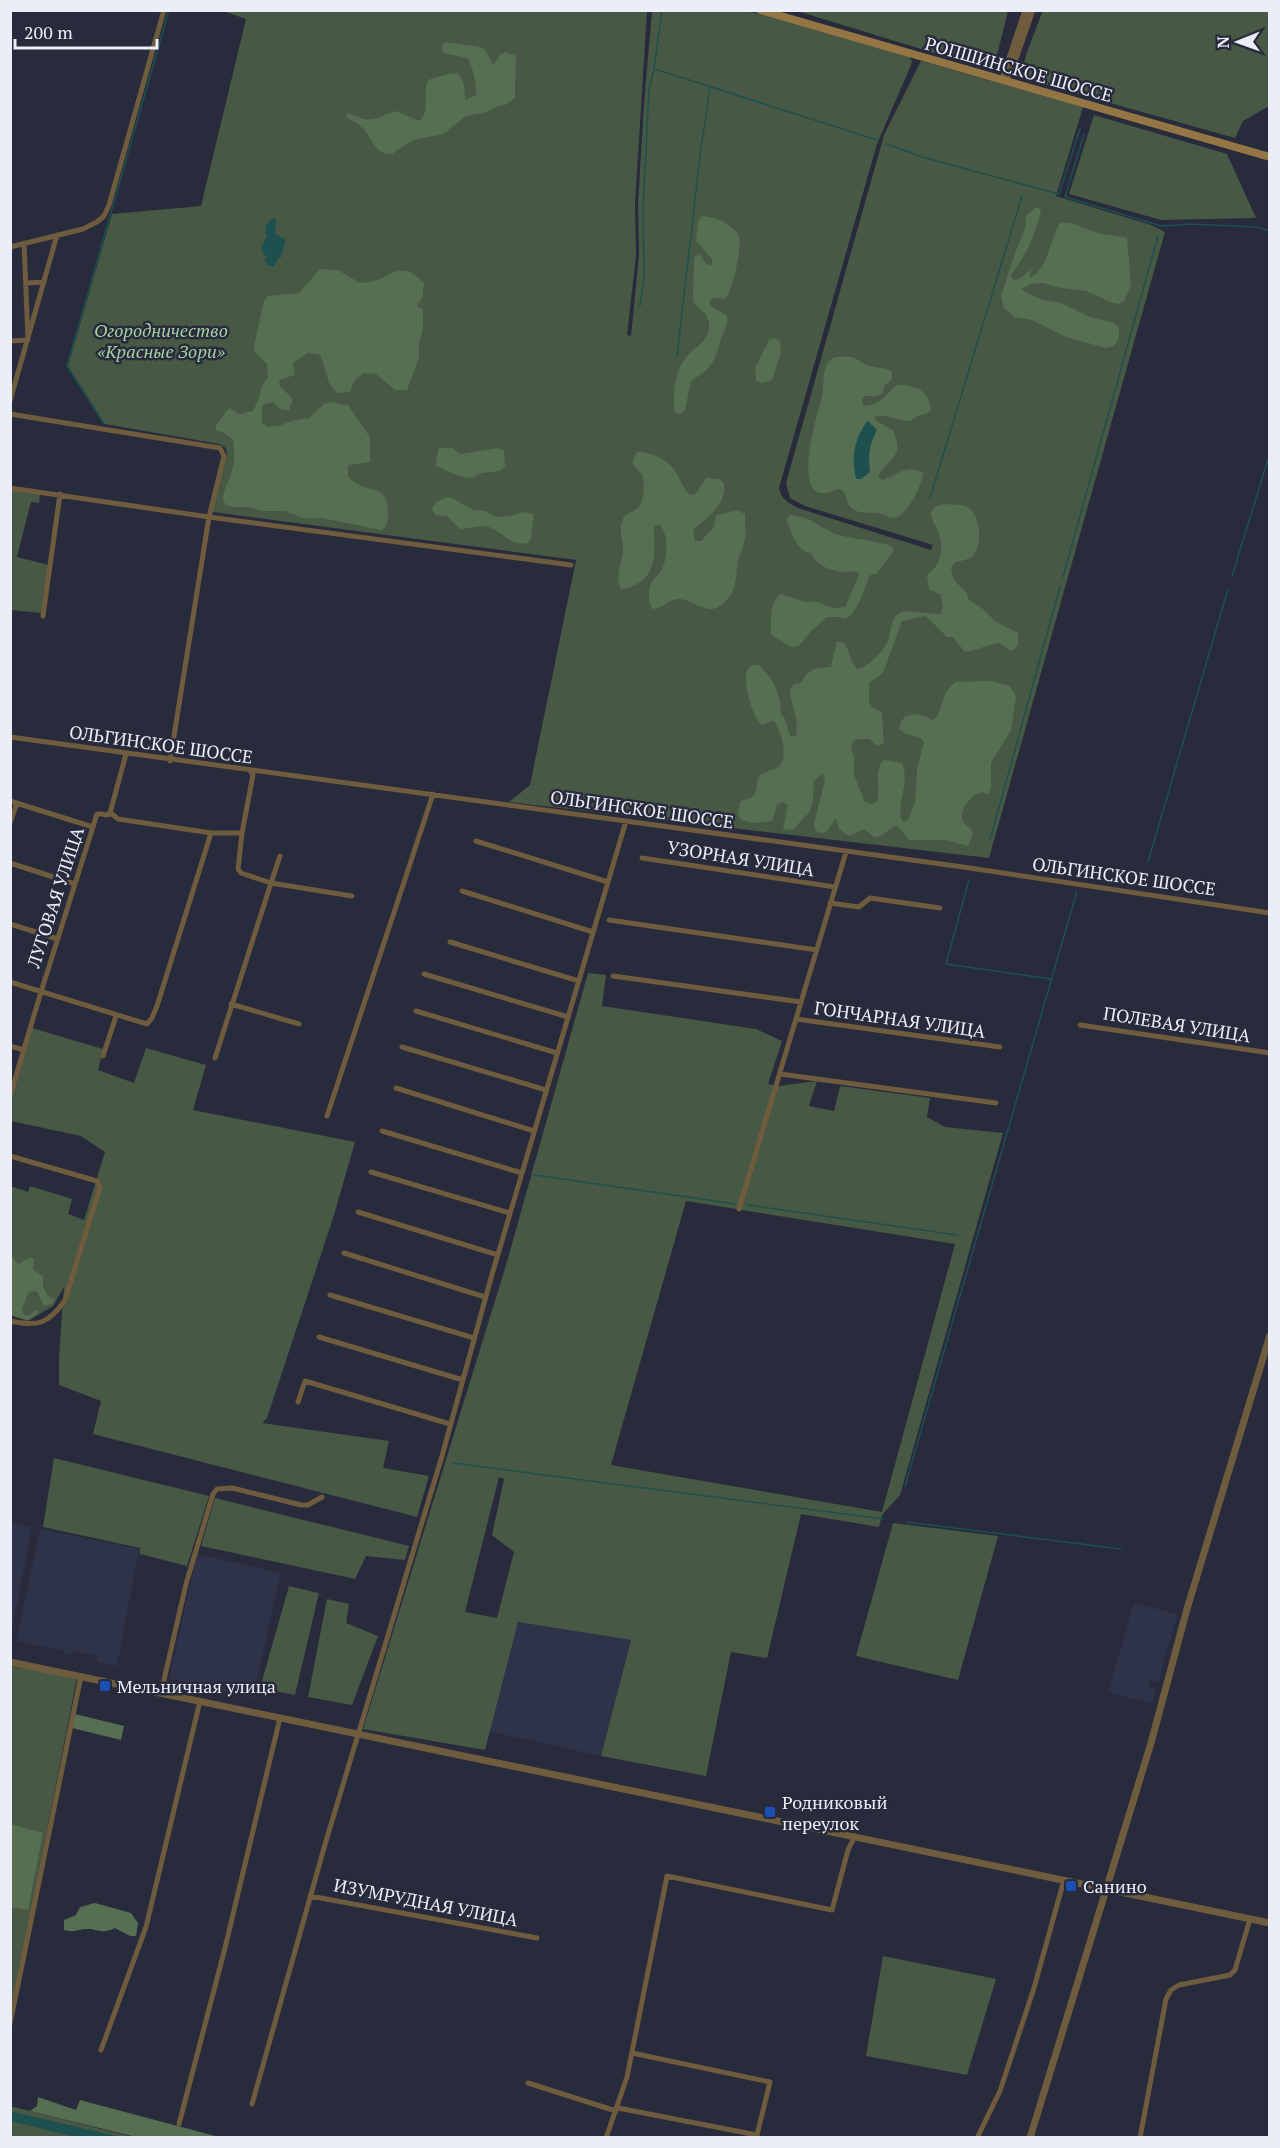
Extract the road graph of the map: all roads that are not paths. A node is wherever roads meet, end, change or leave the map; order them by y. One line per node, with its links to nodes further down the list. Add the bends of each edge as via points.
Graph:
1 (164, 10): 7 (street, via 104,216 93,225)
2 (760, 10): 5 (main road, РОПШИНСКОЕ ШОССЕ)
3 (1026, 10): 5 (street)
4 (1032, 10): 5 (street)
5 (1004, 80): 6 (main road, РОПШИНСКОЕ ШОССЕ)
6 (1269, 157)
7 (57, 235): 8 (street); 10 (street)
8 (24, 243): 9 (street); 11 (street)
9 (10, 247)
10 (44, 282): 11 (street); 12 (street)
11 (26, 283): 12 (street)
12 (28, 340): 13 (street); 14 (street)
13 (10, 341)
14 (10, 401)
15 (10, 414): 18 (street, via 220,448 224,456)
16 (10, 488): 17 (street)
17 (60, 494): 18 (street); 20 (street)
18 (209, 517): 19 (street); 23 (street)
19 (571, 565)
20 (43, 616)
21 (10, 738): 22 (street, ОЛЬГИНСКОЕ ШОССЕ)
22 (126, 754): 23 (street, ОЛЬГИНСКОЕ ШОССЕ); 27 (street, ЛУГОВАЯ УЛИЦА, via 110,813)
23 (170, 761): 24 (street, ОЛЬГИНСКОЕ ШОССЕ)
24 (251, 772): 25 (street, ОЛЬГИНСКОЕ ШОССЕ); 32 (street)
25 (433, 794): 28 (street, ОЛЬГИНСКОЕ ШОССЕ); 79 (street)
26 (14, 802): 29 (street); 30 (street)
27 (104, 815): 30 (street, ЛУГОВАЯ УЛИЦА, via 97,814); 31 (street)
28 (626, 821): 34 (street, ОЛЬГИНСКОЕ ШОССЕ); 38 (street)
29 (10, 823)
30 (93, 827): 40 (street, ЛУГОВАЯ УЛИЦА)
31 (211, 833): 32 (street); 61 (street, via 150,1021 142,1024)
32 (242, 833): 39 (street, via 238,869)
33 (476, 841): 38 (street)
34 (846, 852): 41 (street); 46 (street, ОЛЬГИНСКОЕ ШОССЕ)
35 (280, 856): 39 (street)
36 (642, 858): 41 (street, УЗОРНАЯ УЛИЦА)
37 (10, 863): 40 (street)
38 (608, 882): 49 (street)
39 (271, 883): 43 (street); 59 (street)
40 (75, 884): 50 (street, ЛУГОВАЯ УЛИЦА)
41 (835, 887): 44 (street)
42 (462, 891): 49 (street)
43 (352, 896)
44 (830, 903): 45 (street, via 859,907 870,898); 52 (street)
45 (940, 908)
46 (1269, 913)
47 (609, 920): 52 (street)
48 (10, 924): 50 (street)
49 (593, 932): 55 (street)
50 (58, 939): 57 (street, ЛУГОВАЯ УЛИЦА)
51 (450, 942): 55 (street)
52 (817, 950): 58 (street)
53 (424, 974): 62 (street)
54 (613, 976): 58 (street)
55 (579, 981): 62 (street)
56 (10, 982): 57 (street)
57 (41, 992): 61 (street); 69 (street, ЛУГОВАЯ УЛИЦА)
58 (801, 1002): 63 (street)
59 (231, 1004): 64 (street); 73 (street)
60 (416, 1011): 70 (street)
61 (116, 1016): 72 (street)
62 (568, 1017): 70 (street)
63 (796, 1019): 68 (street, ГОНЧАРНАЯ УЛИЦА); 74 (street)
64 (299, 1024)
65 (1080, 1025): 71 (street, ПОЛЕВАЯ УЛИЦА)
66 (10, 1046): 69 (street)
67 (402, 1047): 76 (street)
68 (1000, 1047)
69 (24, 1050): 77 (street, ЛУГОВАЯ УЛИЦА)
70 (557, 1053): 76 (street)
71 (1269, 1053)
72 (103, 1056)
73 (215, 1058)
74 (780, 1074): 78 (street); 85 (street)
75 (396, 1088): 81 (street)
76 (546, 1090): 81 (street)
77 (11, 1093)
78 (996, 1102)
79 (327, 1116)
80 (382, 1131): 84 (street)
81 (534, 1131): 84 (street)
82 (10, 1156): 92 (street, via 97,1181 100,1187 65,1300 58,1311 30,1325)
83 (371, 1172): 87 (street)
84 (522, 1173): 87 (street)
85 (739, 1209)
86 (358, 1212): 89 (street)
87 (510, 1213): 89 (street)
88 (344, 1253): 91 (street)
89 (498, 1255): 91 (street)
90 (330, 1295): 95 (street)
91 (485, 1297): 95 (street)
92 (10, 1321)
93 (1269, 1335): 108 (street)
94 (319, 1337): 96 (street)
95 (474, 1338): 96 (street)
96 (463, 1380): 98 (street)
97 (298, 1402): 98 (street, via 304,1381)
98 (450, 1424): 105 (street)
99 (322, 1497): 102 (street, via 301,1505 232,1488 217,1489 186,1584)
100 (10, 1662): 101 (street)
101 (81, 1676): 102 (street); 113 (street)
102 (161, 1693): 103 (street)
103 (200, 1701): 104 (street); 114 (street, via 146,1927)
104 (280, 1718): 105 (street); 119 (street)
105 (359, 1734): 106 (street); 109 (street)
106 (855, 1836): 107 (street); 115 (street, via 832,1910 667,1876)
107 (1064, 1880): 108 (street); 121 (street, via 1000,2091)
108 (1105, 1889): 110 (street); 122 (street)
109 (310, 1896): 112 (street, ИЗУМРУДНАЯ УЛИЦА); 117 (street)
110 (1250, 1918): 111 (street); 123 (street, via 1235,1970 1230,1975 1179,1985 1166,1999)
111 (1269, 1923)
112 (537, 1938)
113 (10, 2024)
114 (100, 2050)
115 (632, 2053): 118 (street); 118 (street, via 770,2082 758,2135)
116 (528, 2083): 118 (street)
117 (252, 2104)
118 (617, 2109): 120 (street)
119 (179, 2124)
120 (606, 2138)
121 (977, 2138)
122 (1030, 2138)
123 (1140, 2138)

